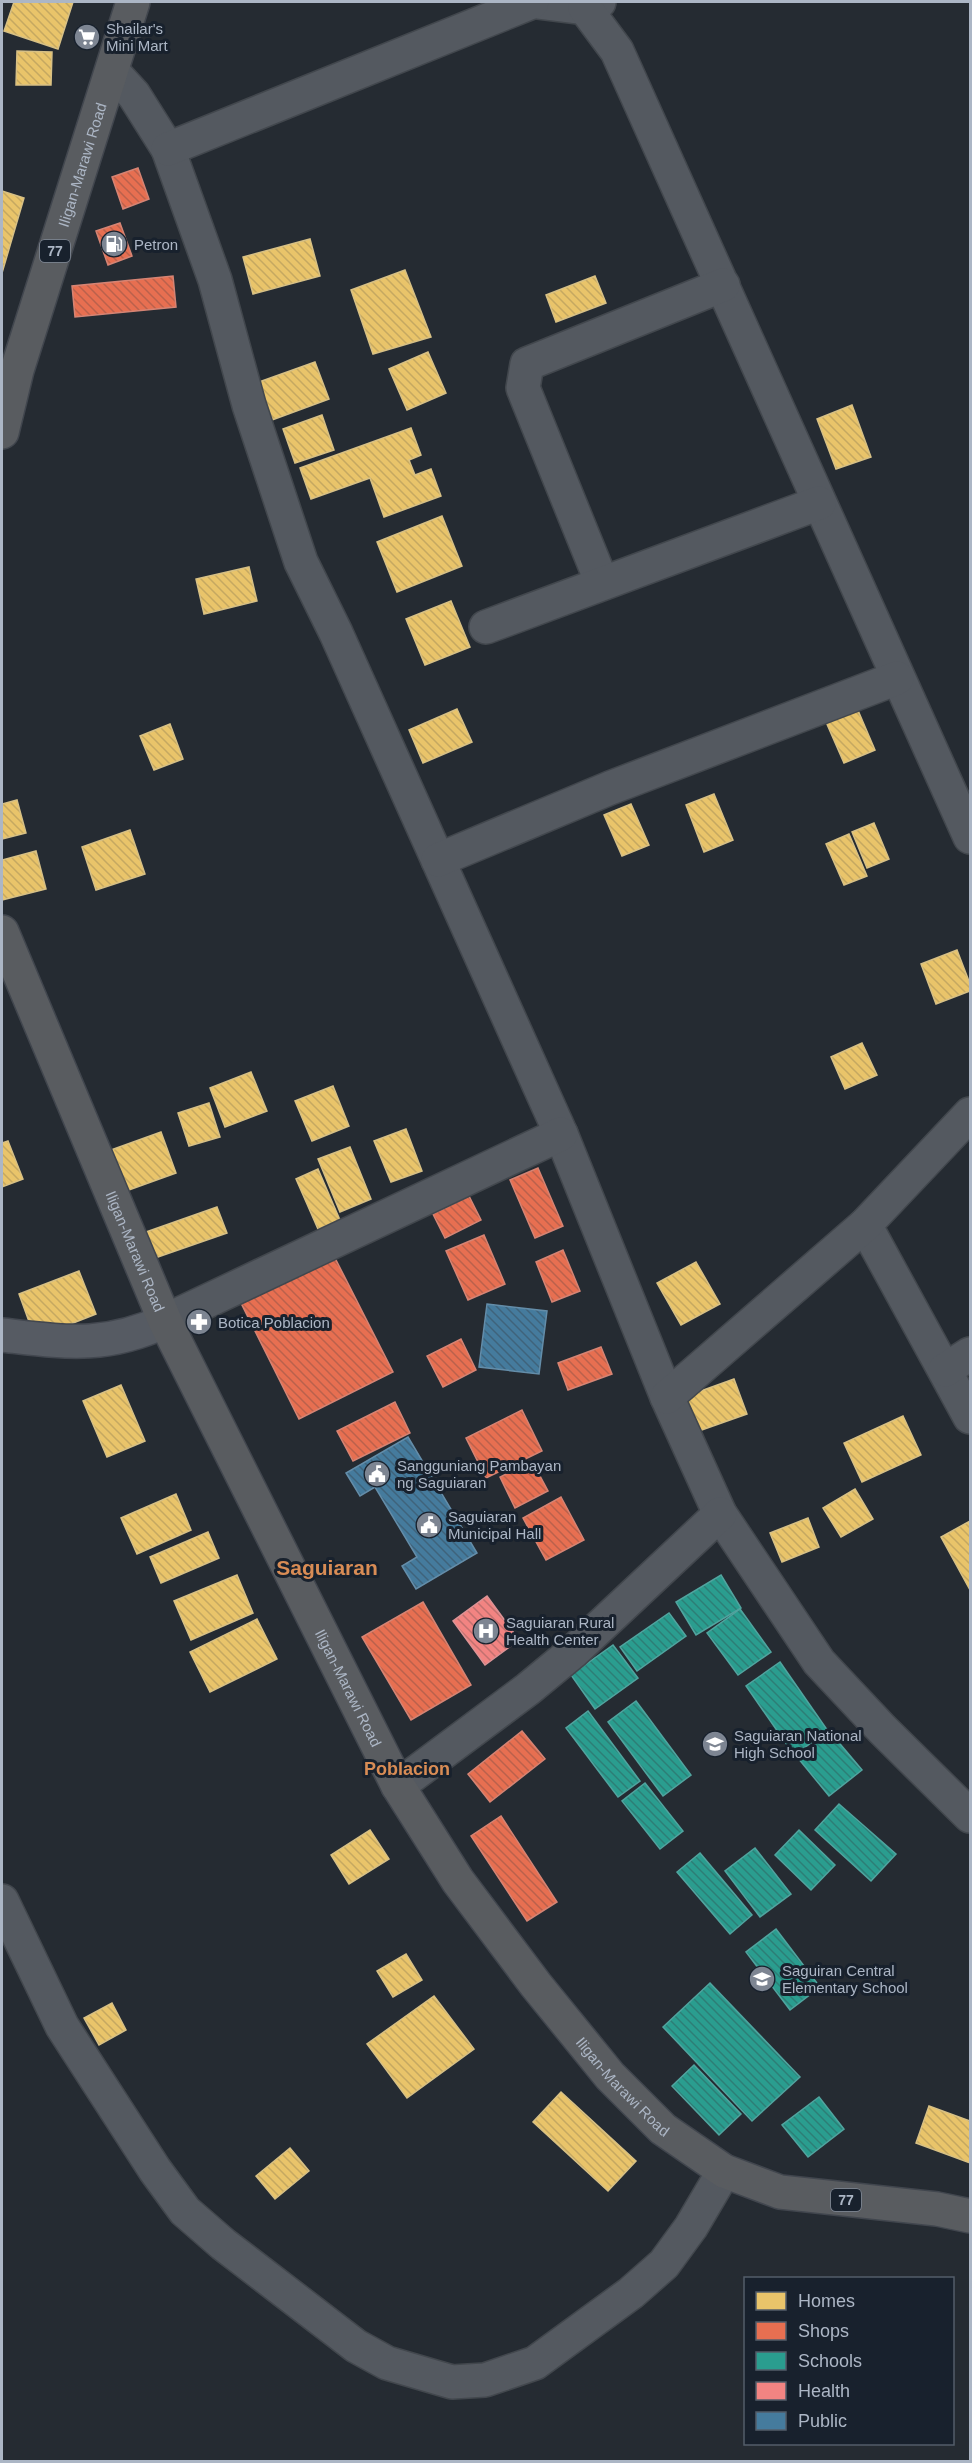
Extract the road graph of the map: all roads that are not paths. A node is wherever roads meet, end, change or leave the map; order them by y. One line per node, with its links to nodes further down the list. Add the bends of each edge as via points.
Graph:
1 (133, 2): 5 (highway, Iligan-Marawi Road / 77)
2 (532, 2): 6 (street)
3 (537, 2): 4 (street)
4 (592, 5): 7 (street, via 617,51)
5 (112, 71): 6 (street, via 134,95); 8 (highway, Iligan-Marawi Road / 77, via 17,370)
6 (168, 149): 14 (street, via 215,280 249,405 301,562)
7 (723, 285): 9 (street); 10 (street, via 527,364 523,388)
8 (2, 432)
9 (819, 503): 10 (street); 12 (street)
10 (602, 584): 11 (street)
11 (486, 627)
12 (897, 678): 13 (street); 14 (street, via 610,788)
13 (970, 837)
14 (438, 860): 17 (street)
15 (2, 932): 19 (highway, Iligan-Marawi Road / 77)
16 (970, 1114): 18 (street)
17 (561, 1134): 19 (street); 22 (street)
18 (865, 1226): 21 (street); 22 (street)
19 (165, 1321): 20 (main road, via 141,1332 98,1342); 25 (highway, Iligan-Marawi Road / 77)
20 (2, 1335)
21 (958, 1362): 23 (street)
22 (667, 1397): 24 (street)
23 (970, 1417)
24 (720, 1514): 25 (street, via 558,1664); 26 (street, via 819,1662)
25 (398, 1786): 28 (highway, Iligan-Marawi Road / 77, via 458,1881 610,2076 663,2129)
26 (970, 1816)
27 (2, 1901): 28 (street, via 62,2026 185,2211 356,2346 387,2363 452,2382 485,2380 535,2363 664,2264)
28 (724, 2171): 29 (highway, Iligan-Marawi Road / 77, via 780,2192)
29 (970, 2216)

